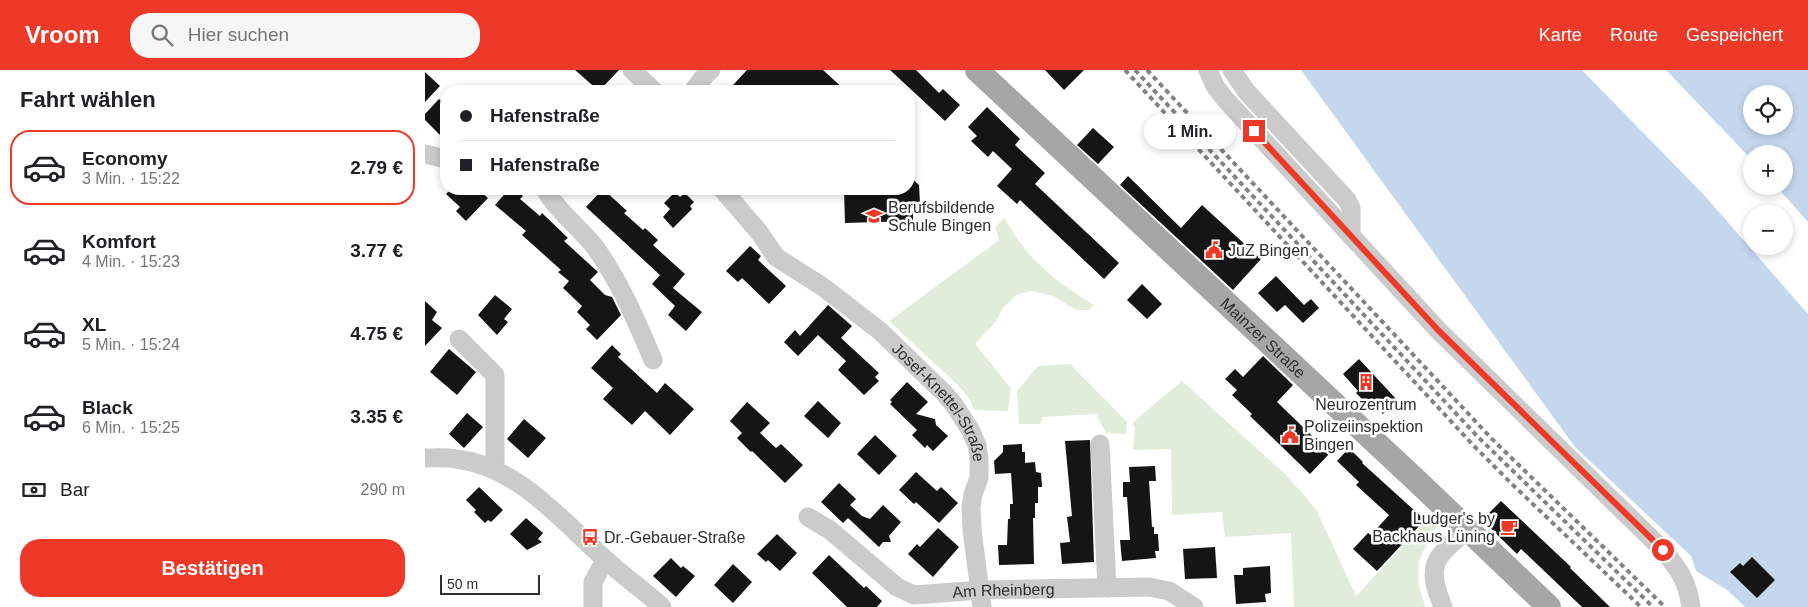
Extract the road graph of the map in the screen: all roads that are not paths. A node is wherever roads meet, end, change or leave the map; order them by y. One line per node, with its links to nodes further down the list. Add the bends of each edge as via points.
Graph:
1 (632, 70): 6 (street)
2 (711, 70): 7 (street)
3 (977, 70): 19 (main road, Mainzer Straße)
4 (1207, 70): 12 (street, via 1225,99)
5 (1232, 70): 12 (street, via 1246,92 1347,200 1351,208)
6 (648, 85)
7 (698, 85)
8 (425, 154): 9 (street)
9 (440, 158)
10 (549, 195): 14 (street, via 609,267 633,311)
11 (727, 195): 22 (street, Josef-Knettel-Straße, via 777,257 823,287 880,332 945,394 971,431 979,459 979,478 971,508)
12 (1351, 236): 28 (street, via 1438,330 1663,550 1681,572)
13 (459, 339): 17 (street, via 495,375)
14 (653, 360)
15 (1101, 444): 21 (street)
16 (425, 458): 17 (street, via 456,459)
17 (495, 470): 20 (street, via 524,488)
18 (808, 517): 22 (street, Am Rheinberg, via 830,530 889,581 914,594)
19 (1467, 530): 26 (street, via 1436,560 1434,583); 27 (main road, Mainzer Straße)
20 (605, 560): 23 (street, via 593,582); 24 (street)
21 (1107, 588): 22 (street, Am Rheinberg); 25 (street, Am Rheinberg, via 1159,588)
22 (981, 599)
23 (593, 607)
24 (662, 607)
25 (1194, 607)
26 (1443, 607)
27 (1549, 607)
28 (1691, 607)

